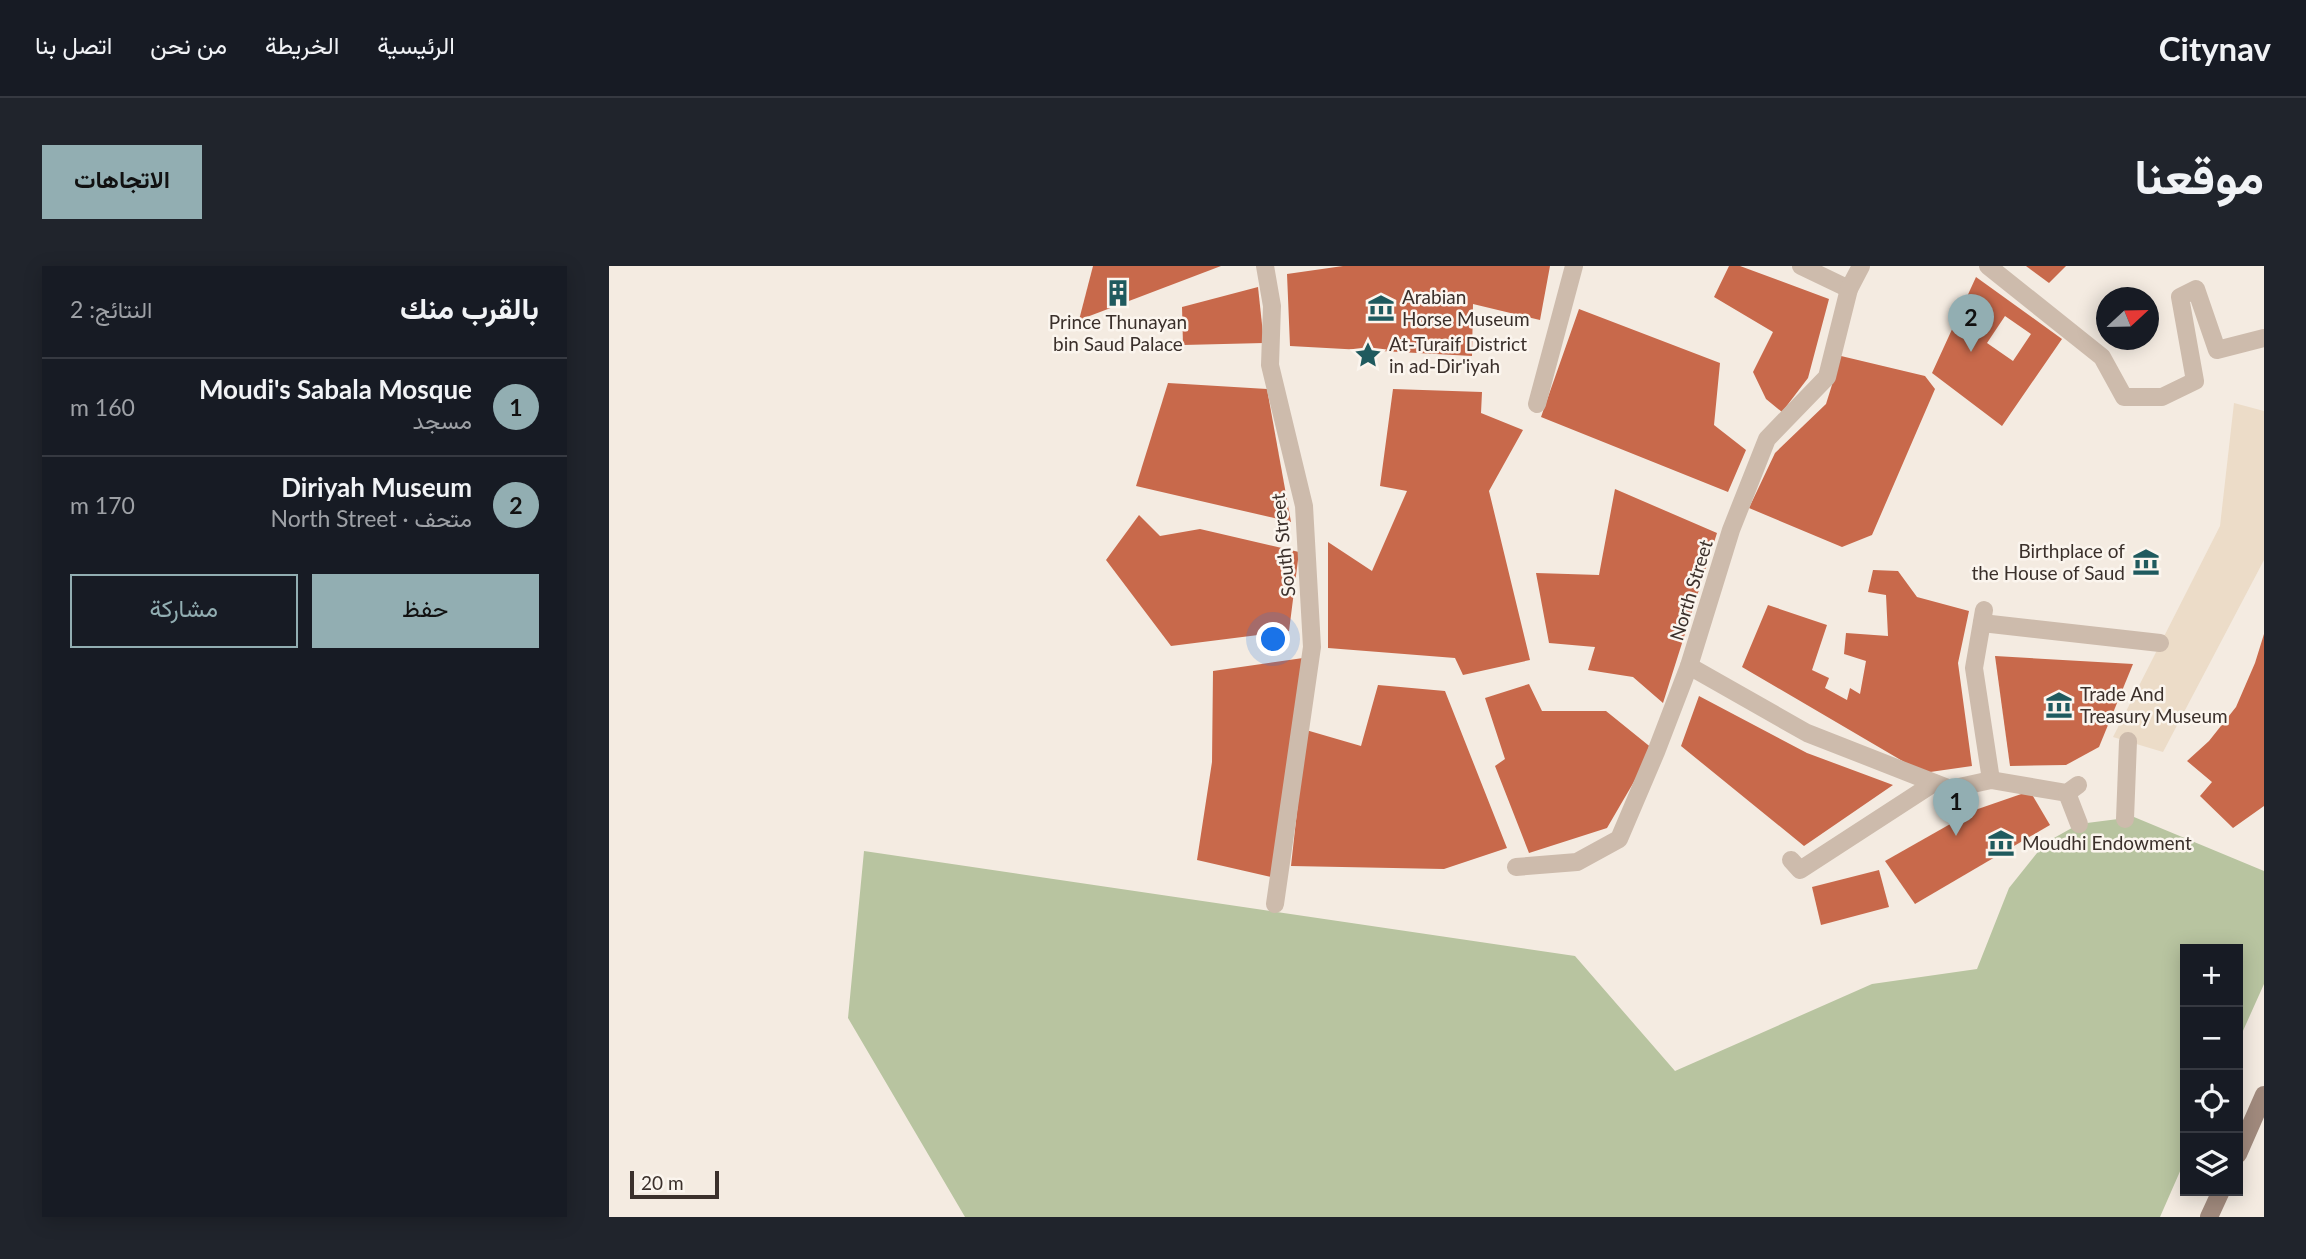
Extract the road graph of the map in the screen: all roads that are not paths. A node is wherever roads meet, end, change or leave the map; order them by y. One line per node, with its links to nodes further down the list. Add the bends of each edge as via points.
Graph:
1 (1265, 266): 18 (street, South Street, via 1272,306 1270,365 1304,506 1313,647)
2 (1574, 266): 8 (street)
3 (1801, 266): 6 (street)
4 (1861, 266): 6 (street, North Street)
5 (1988, 266): 7 (street, via 2102,357 2124,397 2162,397 2195,381 2180,297 2196,289 2217,350)
6 (1849, 289): 10 (street, North Street, via 1827,377 1767,439 1731,530)
7 (2264, 338)
8 (1537, 404)
9 (2160, 643): 12 (street, via 1983,616 1974,668)
10 (1689, 666): 13 (street, via 1807,733); 17 (street, North Street, via 1619,839 1577,862)
11 (2128, 741): 14 (street)
12 (1991, 780): 13 (street, via 1950,789); 15 (street, via 2072,789)
13 (1934, 783): 16 (street, via 1800,870)
14 (2125, 819)
15 (2079, 824)
16 (1791, 860)
17 (1515, 867)
18 (1275, 904)
19 (2264, 1096): 20 (main road)
20 (2243, 1143)
21 (2219, 1196): 22 (main road)
22 (2209, 1217)

